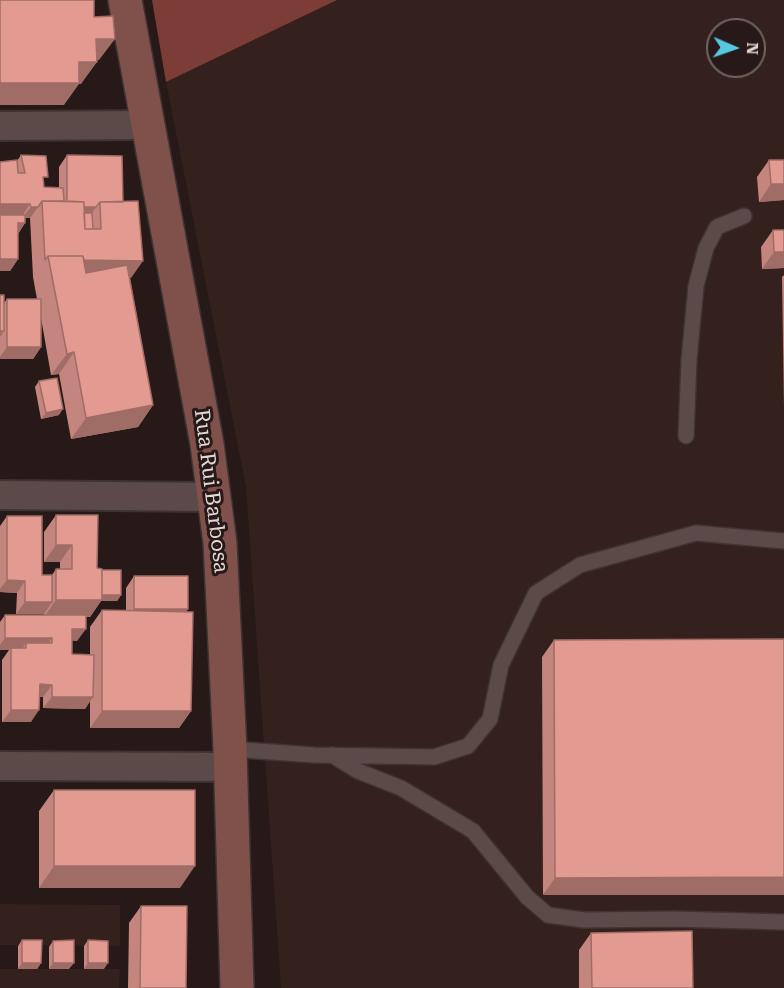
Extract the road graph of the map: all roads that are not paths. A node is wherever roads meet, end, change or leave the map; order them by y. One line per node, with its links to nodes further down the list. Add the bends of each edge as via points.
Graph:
1 (125, 0): 2 (street, Rua Rui Barbosa)
2 (149, 125): 3 (street); 7 (street, Rua Rui Barbosa)
3 (0, 126)
4 (744, 216): 5 (lane, via 717,227 706,248 696,286)
5 (686, 436)
6 (0, 495): 7 (street)
7 (214, 498): 10 (street, Rua Rui Barbosa, via 224,594)
8 (784, 541): 9 (lane, via 696,532 580,565 536,592 501,665 490,718 468,746 434,757)
9 (332, 755): 10 (lane); 12 (lane, via 358,771 401,788 473,831 527,897 548,915 584,920)
10 (231, 758): 11 (street); 13 (street, Rua Rui Barbosa)
11 (0, 766)
12 (784, 922)
13 (237, 988)

